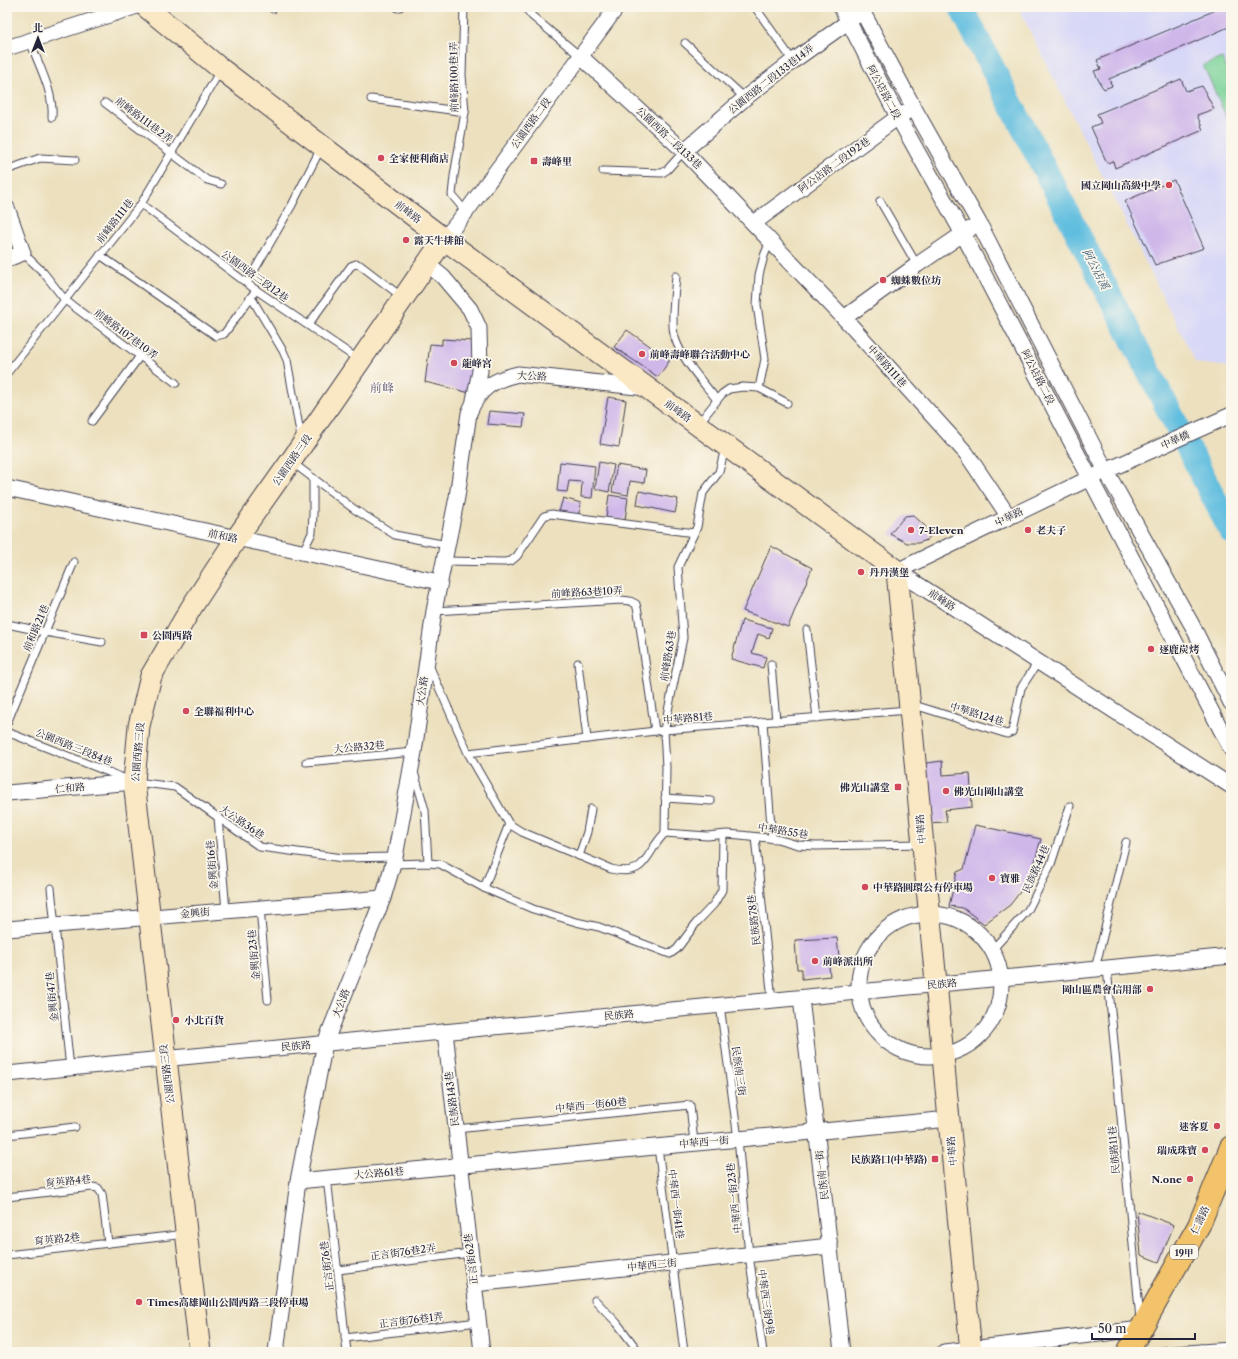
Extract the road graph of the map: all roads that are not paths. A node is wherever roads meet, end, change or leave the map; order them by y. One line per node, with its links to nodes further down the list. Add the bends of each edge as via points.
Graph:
1 (134, 7): 10 (street)
2 (146, 7): 15 (main road, 前峰路)
3 (464, 7): 20 (lane, 前峰路100巷1弄, via 462,75)
4 (525, 7): 13 (lane, via 532,16)
5 (617, 7): 13 (street, 公園西路二段)
6 (755, 7): 14 (lane)
7 (841, 7): 9 (street, 阿公店路二段)
8 (861, 10): 9 (street, 公園西路二段133巷14弄); 19 (street, 阿公店路二段)
9 (847, 21): 14 (street, 公園西路二段133巷14弄); 22 (street, 阿公店路二段)
10 (30, 41): 12 (street); 21 (lane, via 51,96)
11 (685, 43): 16 (lane)
12 (7, 48)
13 (580, 56): 24 (street, 公園西路二段133巷); 33 (street, 公園西路二段)
14 (793, 61): 16 (street, 公園西路二段133巷14弄)
15 (221, 69): 23 (main road, 前峰路); 25 (lane, 前峰路111巷)
16 (745, 98): 24 (street, 公園西路二段133巷14弄)
17 (371, 99): 20 (lane)
18 (105, 103): 25 (lane, 前峰路111巷2弄)
19 (914, 108): 22 (street, 阿公店路二段192巷); 35 (street, 阿公店路二段)
20 (465, 112): 33 (lane, 前峰路100巷1弄, via 452,195)
21 (52, 117)
22 (898, 118): 34 (street, 阿公店路二段192巷); 36 (street, 阿公店路二段)
23 (322, 146): 37 (main road, 前峰路); 45 (lane, via 292,206)
24 (684, 151): 28 (lane, via 662,173); 34 (street, 公園西路二段133巷)
25 (171, 154): 29 (lane, 前峰路111巷2弄, via 207,180); 31 (lane, 前峰路111巷)
26 (75, 160): 27 (lane, via 40,158)
27 (7, 170)
28 (603, 171)
29 (221, 184)
30 (880, 201): 43 (lane)
31 (141, 204): 40 (lane, 前峰路111巷); 45 (lane, 公園西路三段12巷)
32 (7, 208): 39 (street)
33 (466, 212): 37 (street, 公園西路二段)
34 (754, 223): 38 (street, 中華路111巷)
35 (979, 223): 36 (street); 52 (street, 阿公店路二段)
36 (963, 234): 43 (street); 54 (street, 阿公店路二段)
37 (444, 239): 42 (main road, 公園西路三段); 58 (main road, 前峰路)
38 (770, 241): 50 (street, 中華路111巷); 59 (lane, via 760,275 757,305 765,359)
39 (23, 253): 41 (street); 49 (lane, 前峰路107巷10弄, via 43,272)
40 (100, 255): 47 (lane, via 216,336 224,334); 49 (lane, 前峰路111巷)
41 (7, 259)
42 (427, 264): 48 (main road, 公園西路三段); 61 (street, via 470,309 479,328 480,371)
43 (916, 265): 50 (street)
44 (676, 276): 60 (lane, via 673,324 675,338 684,357)
45 (247, 283): 46 (lane, 公園西路三段12巷)
46 (256, 290): 47 (lane); 51 (lane, 公園西路三段12巷)
47 (251, 297): 67 (lane, 公園西路三段12巷, via 287,360)
48 (403, 298): 51 (lane, via 356,264 351,266); 55 (main road, 公園西路三段)
49 (64, 300): 53 (lane, 前峰路107巷10弄); 56 (lane, 前峰路111巷)
50 (844, 318): 73 (street, 中華路111巷, via 966,453)
51 (308, 325): 55 (lane, 公園西路三段12巷)
52 (1043, 349): 54 (street); 69 (street, 阿公店路二段)
53 (140, 356): 57 (lane, 前峰路107巷10弄); 64 (lane)
54 (1028, 358): 71 (street, 阿公店路二段)
55 (360, 361): 67 (main road, 公園西路三段)
56 (7, 373)
57 (176, 383)
58 (647, 388): 61 (street, 大公路, via 518,374 502,378 486,387); 65 (main road, 前峰路)
59 (759, 388): 60 (lane, via 729,389); 62 (lane)
60 (717, 400): 65 (lane)
61 (474, 401): 76 (street, 大公路, via 469,413 457,498)
62 (787, 404)
63 (1231, 415): 68 (street, 中華橋)
64 (92, 421)
65 (697, 425): 66 (main road, 前峰路)
66 (726, 445): 74 (lane, 前峰路63巷, via 719,472 703,493); 80 (main road, 前峰路)
67 (297, 453): 70 (lane); 75 (main road, 公園西路三段)
68 (1137, 457): 69 (street, 中華路)
69 (1106, 471): 71 (street, 中華路); 84 (street, 阿公店路二段)
70 (313, 478): 76 (lane, via 354,509 396,535); 77 (lane, via 312,533)
71 (1090, 478): 73 (street, 中華路); 87 (street, 阿公店路二段)
72 (7, 488): 75 (street, 前和路)
73 (1009, 517): 80 (street, 中華路)
74 (694, 533): 78 (lane, via 551,514 544,516 511,561); 99 (lane, 前峰路63巷, via 678,567 683,638)
75 (236, 539): 77 (street, 前和路); 107 (main road, 公園西路三段, via 151,676 139,726)
76 (447, 545): 78 (street, 大公路)
77 (302, 553): 81 (street, 前和路)
78 (444, 561): 81 (street, 大公路)
79 (74, 562): 86 (lane, 前和路21巷)
80 (897, 571): 90 (street, 前峰路); 94 (main road, 中華路)
81 (439, 582): 82 (street, 大公路)
82 (434, 611): 89 (street, 大公路); 100 (lane, 前峰路63巷10弄, via 613,600 636,604)
83 (7, 624): 86 (lane)
84 (1192, 626): 87 (street); 93 (street, 阿公店路二段)
85 (807, 630): 95 (lane)
86 (45, 632): 88 (lane); 98 (lane, 前和路21巷)
87 (1173, 636): 103 (street, 阿公店路二段)
88 (102, 642)
89 (426, 660): 104 (lane, 大公路); 105 (street, 大公路)
90 (1038, 662): 94 (lane, 中華路124巷, via 1021,688 1012,732 1008,734); 108 (street, 前峰路)
91 (578, 663): 102 (lane)
92 (771, 664): 96 (lane)
93 (1231, 704)
94 (910, 707): 95 (lane, 中華路81巷); 121 (main road, 中華路)
95 (817, 718): 96 (lane, 中華路81巷)
96 (776, 721): 97 (lane, 中華路81巷)
97 (764, 722): 99 (lane, 中華路81巷); 119 (lane)
98 (7, 723)
99 (664, 730): 100 (lane, 中華路81巷); 110 (lane, 前峰路63巷)
100 (654, 731): 102 (lane, 中華路81巷)
101 (7, 732): 107 (lane, 公園西路三段84巷)
102 (587, 739): 104 (lane, 中華路81巷)
103 (1231, 749)
104 (468, 753): 115 (lane, 大公路)
105 (413, 758): 106 (lane, 大公路32巷); 123 (street, 大公路); 124 (lane, via 425,810)
106 (306, 762)
107 (134, 782): 109 (street, 仁和路); 114 (lane, 大公路36巷, via 175,787); 131 (main road, 公園西路三段)
108 (1231, 786)
109 (7, 793)
110 (665, 798): 111 (lane); 116 (lane, 前峰路63巷)
111 (711, 801)
112 (1070, 806): 134 (lane, 民族路44巷, via 1050,864 1028,910)
113 (591, 809): 122 (lane)
114 (218, 817): 123 (lane, 大公路36巷, via 260,847 343,858); 129 (lane, 金興街16巷)
115 (509, 824): 122 (lane); 126 (lane)
116 (665, 833): 117 (lane, 中華路55巷); 122 (lane, via 643,864 636,869 619,871)
117 (723, 835): 118 (lane, 中華路55巷); 126 (lane, 大公路36巷, via 722,890 714,904 670,954 599,927 534,910)
118 (755, 837): 119 (lane, 中華路55巷); 142 (lane, 民族路78巷)
119 (772, 839): 121 (lane, 中華路55巷, via 816,846)
120 (1126, 842): 136 (lane, 民族路11巷)
121 (923, 844): 130 (main road, 中華路)
122 (579, 856)
123 (394, 861): 124 (lane, 大公路36巷); 127 (street, 大公路)
124 (428, 863): 126 (lane, 大公路36巷, via 440,864)
125 (51, 888): 132 (lane, 金興街47巷)
126 (484, 888)
127 (383, 898): 128 (street, 金興街); 145 (street, 大公路)
128 (260, 908): 129 (street, 金興街); 141 (lane, 金興街23巷)
129 (226, 911): 131 (street, 金興街)
130 (929, 913): 134 (street, via 946,915 967,924 984,938); 138 (main road, 中華路); 139 (street, via 902,919 883,931 868,949 860,969)
131 (149, 917): 132 (street, 金興街); 147 (main road, 公園西路三段)
132 (54, 925): 133 (street, 金興街); 148 (lane, 金興街47巷)
133 (7, 929)
134 (992, 950): 137 (street)
135 (1231, 956): 136 (street, 民族路)
136 (1101, 969): 137 (street, 民族路); 174 (lane, 民族路11巷)
137 (1002, 978): 138 (street, 民族路); 146 (street, via 1000,1001 992,1022 978,1039 959,1051)
138 (936, 985): 139 (street, 民族路); 146 (main road, 中華路)
139 (859, 992): 140 (street, 民族路); 146 (street, via 864,1014 876,1032 894,1047 915,1055)
140 (801, 998): 142 (street, 民族路); 153 (street, 民族南一街)
141 (268, 1000)
142 (772, 1000): 143 (street, 民族路)
143 (720, 1006): 144 (street, 民族路); 155 (lane, 民族南三街)
144 (445, 1032): 145 (street, 民族路); 152 (street, 民族路143巷)
145 (325, 1043): 147 (street, 民族路); 161 (street, 大公路)
146 (943, 1056): 150 (main road, 中華路)
147 (165, 1058): 148 (street, 民族路); 163 (main road, 公園西路三段)
148 (70, 1068): 149 (street, 民族路)
149 (7, 1074)
150 (949, 1119): 153 (street, 中華西一街); 177 (main road, 中華路)
151 (74, 1127): 154 (lane)
152 (456, 1129): 156 (lane, 中華西一街60巷, via 690,1105); 159 (street, 民族路143巷)
153 (817, 1132): 155 (street, 中華西一街); 165 (street, 民族南一街)
154 (7, 1135)
155 (738, 1139): 156 (street, 中華西一街); 168 (lane, 中華西一街23巷)
156 (694, 1143): 157 (street, 中華西一街)
157 (658, 1147): 159 (street, 中華西一街); 169 (lane, 中華西一街41巷)
158 (1231, 1147): 174 (main road, 仁壽路 / 19甲, via 1199,1224)
159 (460, 1166): 160 (street, 大公路61巷); 166 (street, 正言街62巷)
160 (327, 1178): 161 (street, 大公路61巷); 170 (lane, 正言街76巷)
161 (298, 1181): 181 (street, 大公路)
162 (7, 1197): 164 (lane, 育英路4巷, via 98,1188 102,1194)
163 (186, 1234): 164 (lane, 育英路2巷); 180 (main road, 公園西路三段)
164 (108, 1243): 167 (lane, 育英路2巷)
165 (830, 1246): 168 (street, 中華西三街); 187 (street, 民族南一街)
166 (470, 1253): 170 (lane, 正言街76巷2弄); 171 (street, 正言街62巷)
167 (7, 1255)
168 (749, 1255): 169 (street, 中華西三街); 186 (lane, 中華西三街9巷)
169 (673, 1263): 171 (street, 中華西三街); 185 (lane, 中華西一街41巷)
170 (338, 1270): 175 (lane, 正言街76巷)
171 (474, 1284): 173 (street, 正言街62巷)
172 (595, 1300): 184 (lane)
173 (478, 1322): 175 (lane, 正言街76巷1弄); 183 (street, 正言街62巷)
174 (1141, 1329): 177 (street); 189 (main road, 仁壽路 / 19甲)
175 (345, 1338): 182 (lane, 正言街76巷)
176 (1231, 1346): 178 (lane)
177 (971, 1350): 188 (street)
178 (1201, 1350): 179 (lane)
179 (1162, 1351)
180 (200, 1352)
181 (276, 1352)
182 (347, 1352)
183 (482, 1352)
184 (639, 1352)
185 (684, 1352)
186 (763, 1352)
187 (842, 1352)
188 (944, 1352)
189 (1128, 1352)

